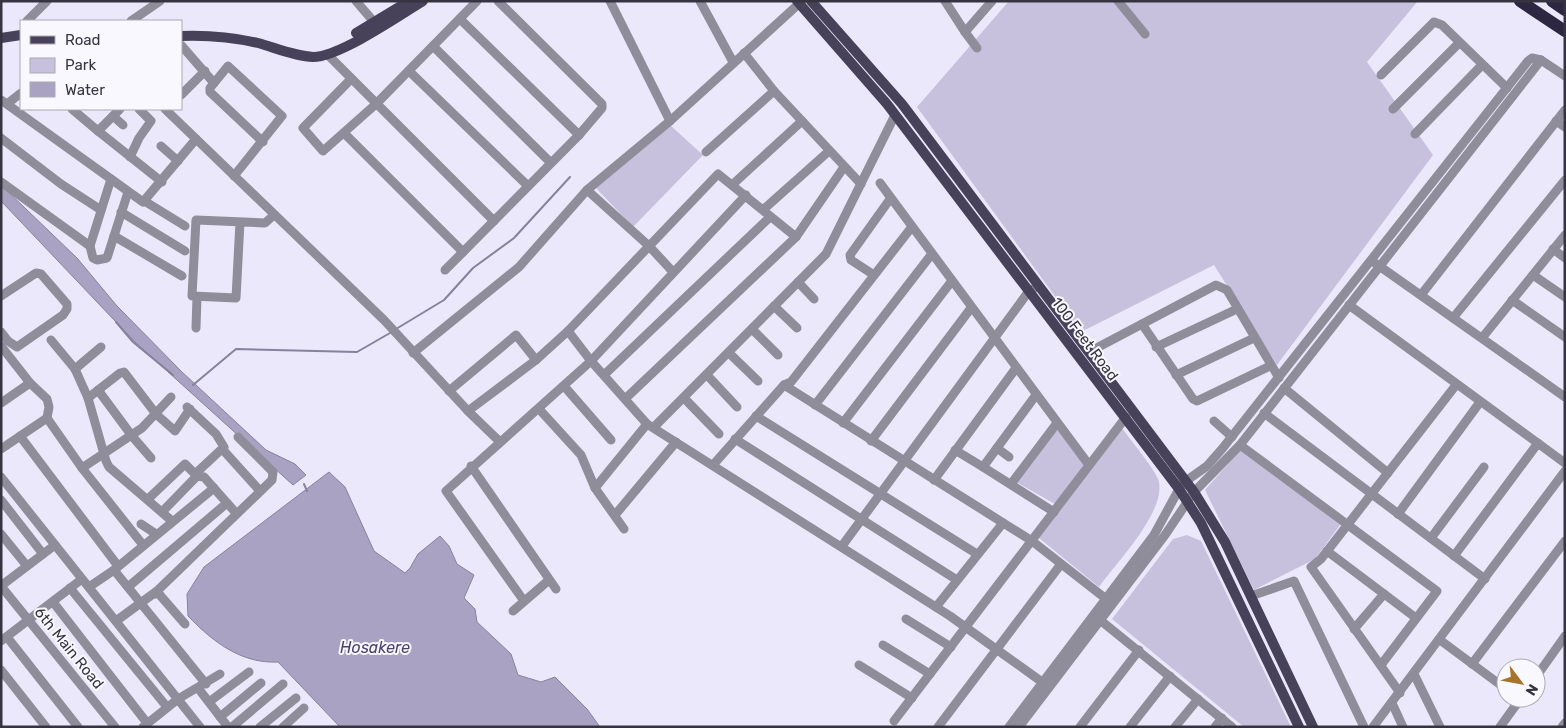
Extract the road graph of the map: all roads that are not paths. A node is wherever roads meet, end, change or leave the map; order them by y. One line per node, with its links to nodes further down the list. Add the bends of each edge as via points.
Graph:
1 (48, 1): 19 (street)
2 (160, 1): 20 (street)
3 (356, 1): 21 (street)
4 (409, 1): 21 (main road)
5 (422, 1): 36 (main road, via 379,28)
6 (477, 1): 18 (street)
7 (498, 1): 67 (street, via 602,104)
8 (610, 1): 61 (street)
9 (700, 1): 38 (street)
10 (811, 1): 119 (main road, 100 Feet Road, via 898,99)
11 (945, 1): 24 (street)
12 (992, 1): 24 (street)
13 (1118, 1): 25 (street)
14 (1520, 1): 23 (highway)
15 (1552, 1): 17 (highway)
16 (799, 2): 35 (street); 58 (main road, 100 Feet Road)
17 (1565, 10)
18 (460, 19): 32 (street); 67 (street)
19 (28, 20)
20 (132, 20)
21 (374, 22): 22 (main road, via 324,49 310,50 226,31)
22 (182, 30)
23 (1565, 31)
24 (965, 32): 33 (street)
25 (1145, 34)
26 (20, 35): 29 (main road)
27 (20, 35): 31 (main road)
28 (182, 36): 36 (main road, via 229,37 287,53 314,57)
29 (1, 38)
30 (1459, 43): 39 (street); 42 (street, via 1440,24 1431,22); 52 (street)
31 (1, 44)
32 (433, 46): 41 (street); 76 (street)
33 (977, 48)
34 (183, 51): 40 (street)
35 (744, 53): 38 (street); 47 (street)
36 (327, 54): 44 (street)
37 (1541, 60): 43 (street); 46 (street, via 1532,58 1528,61); 111 (street)
38 (734, 62): 61 (street)
39 (1482, 66): 46 (street); 66 (street)
40 (205, 71): 45 (street); 49 (street)
41 (409, 71): 51 (street); 86 (street)
42 (1381, 75)
43 (1565, 76)
44 (351, 79): 51 (street); 65 (street, via 303,128 323,151)
45 (214, 83): 70 (street, via 210,92); 70 (street, via 230,66 281,114 281,119)
46 (1507, 88): 110 (street)
47 (774, 91): 59 (street); 73 (street)
48 (20, 94): 50 (street)
49 (182, 94)
50 (4, 102): 79 (street)
51 (376, 104): 65 (street); 96 (street)
52 (1393, 109)
53 (73, 110): 64 (street)
54 (140, 110): 74 (street, via 151,121)
55 (167, 110): 69 (street)
56 (1565, 110): 60 (street)
57 (116, 111): 62 (street); 64 (street)
58 (895, 115): 84 (street); 120 (main road, 100 Feet Road)
59 (802, 121): 72 (street); 85 (street)
60 (1556, 121): 63 (street); 121 (street)
61 (670, 122): 87 (street)
62 (123, 125)
63 (1565, 127)
64 (98, 131): 74 (street)
65 (344, 133): 107 (street)
66 (1415, 134)
67 (579, 135): 76 (street)
68 (1, 138): 92 (street)
69 (196, 139): 75 (street); 78 (street)
70 (263, 142): 78 (street)
71 (161, 146): 75 (street)
72 (829, 151): 77 (street); 94 (street)
73 (706, 152)
74 (130, 157): 82 (street)
75 (178, 161): 82 (street)
76 (551, 163): 86 (street)
77 (844, 167): 84 (street); 102 (street)
78 (234, 176): 95 (street)
79 (111, 179): 88 (street); 92 (street)
80 (1565, 180): 131 (street)
81 (1, 182): 103 (street)
82 (162, 182): 91 (street)
83 (880, 183): 90 (street)
84 (861, 184): 117 (street, via 826,254)
85 (732, 185): 89 (street); 104 (street, via 718,174)
86 (528, 186): 96 (street)
87 (587, 190): 104 (street); 148 (street, via 519,267)
88 (128, 192): 91 (street); 93 (street)
89 (746, 195): 94 (street); 113 (street)
90 (890, 199): 99 (street); 116 (street, via 850,255 851,260)
91 (146, 202): 98 (street)
92 (101, 210): 103 (street)
93 (121, 212): 101 (street); 106 (street)
94 (766, 214): 102 (street); 155 (street)
95 (274, 215): 97 (street, via 265,223); 148 (street, via 384,320)
96 (494, 221): 107 (street)
97 (240, 222): 123 (street, via 236,298); 123 (street, via 196,220 192,296)
98 (185, 226)
99 (911, 228): 108 (street); 116 (street)
100 (1565, 235): 105 (street)
101 (114, 236): 103 (street, via 104,260 93,258); 115 (street)
102 (796, 237): 172 (street)
103 (90, 246)
104 (650, 246): 113 (street); 136 (street)
105 (1553, 249): 109 (street); 114 (street)
106 (184, 251)
107 (463, 252): 112 (street)
108 (931, 255): 118 (street); 175 (street)
109 (1565, 258)
110 (1371, 260): 111 (street); 158 (street)
111 (1380, 266): 121 (street); 127 (street)
112 (445, 270)
113 (673, 272): 151 (street)
114 (1533, 275): 124 (street); 126 (street)
115 (182, 276)
116 (874, 276): 161 (street, via 791,382)
117 (798, 282): 125 (street); 128 (street)
118 (952, 282): 129 (street); 185 (street)
119 (1039, 286): 120 (street); 147 (main road, 100 Feet Road)
120 (1029, 291): 141 (street); 182 (main road, 100 Feet Road)
121 (1421, 295): 131 (street)
122 (1, 296): 137 (street, via 36,273 67,304 67,309 17,347)
123 (197, 296): 133 (street)
124 (1565, 297)
125 (814, 299)
126 (1512, 300): 138 (street); 140 (street)
127 (1349, 305): 162 (street); 164 (street)
128 (774, 306): 134 (street); 135 (street)
129 (971, 308): 141 (street); 196 (street)
130 (1238, 309): 132 (street, via 1227,290 1216,285); 139 (street); 144 (street)
131 (1453, 318): 140 (street)
132 (1142, 324): 144 (street); 147 (street)
133 (196, 328)
134 (797, 328)
135 (752, 329): 146 (street); 149 (street)
136 (568, 331): 150 (street); 151 (street)
137 (1, 332)
138 (1565, 337)
139 (1254, 338): 152 (street); 157 (street)
140 (1482, 338): 169 (street)
141 (994, 339): 153 (street); 207 (street)
142 (51, 340): 154 (street)
143 (101, 347): 154 (street)
144 (1156, 347): 157 (street)
145 (3, 352): 160 (street)
146 (729, 352): 156 (street); 159 (street)
147 (1089, 352): 221 (main road, 100 Feet Road)
148 (413, 353): 166 (street)
149 (778, 355)
150 (536, 360): 166 (street, via 516,335); 178 (street)
151 (590, 361): 155 (street); 163 (street)
152 (1270, 366): 157 (street, via 1200,400 1193,399); 158 (street)
153 (1016, 368): 167 (street); 202 (street)
154 (75, 369): 170 (street)
155 (604, 375): 172 (street)
156 (707, 375): 171 (street); 176 (street)
157 (1176, 375)
158 (1279, 378): 192 (street)
159 (758, 381)
160 (30, 382): 174 (street); 183 (street, via 47,399)
161 (784, 385): 175 (street); 181 (street)
162 (1456, 385): 173 (street); 216 (street)
163 (564, 386): 177 (street); 193 (street)
164 (1284, 388): 180 (street); 216 (street)
165 (98, 390): 170 (street); 179 (street, via 124,372); 190 (street)
166 (449, 391): 178 (street)
167 (1036, 395): 186 (street); 200 (street)
168 (171, 397): 179 (street)
169 (1565, 397)
170 (88, 398): 204 (street)
171 (684, 398): 187 (street); 188 (street)
172 (625, 399): 187 (street)
173 (1480, 402): 198 (street); 235 (street)
174 (1, 403)
175 (814, 405): 185 (street)
176 (737, 406)
177 (539, 409): 195 (street); 223 (street, via 581,455)
178 (468, 411): 195 (street)
179 (156, 414): 190 (street); 217 (street, via 175,432 188,408 216,434 224,447)
180 (1264, 414): 199 (street); 227 (street)
181 (756, 416): 194 (street); 226 (street)
182 (1126, 417): 210 (street); 221 (main road, 100 Feet Road)
183 (47, 418): 189 (street); 214 (street)
184 (1214, 421): 192 (street)
185 (843, 423): 196 (street)
186 (1057, 423): 210 (street); 220 (street)
187 (651, 426): 197 (street); 223 (street)
188 (719, 434)
189 (20, 436): 201 (street); 257 (street)
190 (132, 436): 204 (street); 206 (street)
191 (238, 437): 224 (street, via 273,472 272,480)
192 (1232, 437): 221 (street, via 1207,466)
193 (611, 440)
194 (735, 440): 209 (street); 237 (street)
195 (499, 441): 211 (street)
196 (871, 441): 207 (street)
197 (676, 442): 209 (street); 236 (street)
198 (1538, 444): 208 (street); 254 (street)
199 (1240, 445): 225 (street); 241 (street)
200 (997, 448): 205 (street); 212 (street)
201 (1, 449)
202 (956, 450): 212 (street); 219 (street)
203 (224, 451): 224 (street)
204 (104, 453): 214 (street); 228 (street, via 109,467)
205 (1009, 457)
206 (152, 458)
207 (904, 462): 219 (street); 226 (street)
208 (1565, 463)
209 (713, 465): 250 (street)
210 (1089, 465): 233 (street)
211 (471, 466): 260 (street); 270 (street, via 446,491)
212 (983, 467): 220 (street)
213 (1484, 467): 245 (street)
214 (82, 468): 249 (street)
215 (1565, 471): 259 (street)
216 (1388, 472): 227 (street)
217 (196, 475): 222 (street); 228 (street, via 185,464); 232 (street)
218 (1, 478): 248 (street)
219 (934, 480): 239 (street)
220 (1011, 484): 233 (street)
221 (1182, 485): 225 (main road, 100 Feet Road); 231 (main road, 100 Feet Road); 271 (street, via 1154,535)
222 (214, 488): 230 (street); 238 (street)
223 (595, 488): 236 (street)
224 (260, 491): 234 (street)
225 (1194, 492): 231 (street); 269 (main road, 100 Feet Road, via 1225,542)
226 (880, 494): 237 (street); 253 (street)
227 (1372, 494): 235 (street); 241 (street)
228 (148, 499): 232 (street)
229 (1, 500): 252 (street)
230 (226, 502): 234 (street); 264 (street)
231 (1187, 503): 271 (street); 337 (main road, 100 Feet Road, via 1201,524)
232 (163, 511): 238 (street)
233 (1054, 512): 246 (street)
234 (236, 513): 267 (street)
235 (1398, 514): 245 (street)
236 (614, 515): 242 (street)
237 (861, 520): 250 (street); 261 (street)
238 (172, 521): 244 (street)
239 (1003, 523): 246 (street); 253 (street)
240 (141, 524): 244 (street)
241 (1347, 525): 251 (street); 277 (street, via 1437,591)
242 (624, 529)
243 (1, 534): 256 (street)
244 (156, 534): 249 (street)
245 (1430, 538): 254 (street)
246 (1032, 541): 255 (street); 282 (street)
247 (1565, 541): 292 (street)
248 (55, 545): 252 (street); 258 (street)
249 (143, 545): 257 (street)
250 (842, 546): 274 (street)
251 (1327, 551): 268 (street); 283 (street, via 1310,567)
252 (43, 554): 256 (street)
253 (977, 554): 261 (street)
254 (1454, 556): 259 (street)
255 (1062, 564): 271 (street); 289 (street)
256 (27, 566): 262 (street)
257 (116, 568): 263 (street); 264 (street)
258 (82, 579): 263 (street); 265 (street)
259 (1485, 579): 286 (street)
260 (549, 580): 266 (street); 270 (street)
261 (956, 580): 274 (street)
262 (1, 586): 279 (street, 6th Main Road)
263 (89, 587): 280 (street)
264 (128, 587): 273 (street)
265 (70, 588): 272 (street); 313 (street)
266 (556, 590)
267 (154, 594): 273 (street); 281 (street, via 159,594)
268 (1384, 594): 277 (street); 283 (street)
269 (1251, 596): 338 (main road, 100 Feet Road); 339 (street, via 1294,581)
270 (524, 601): 275 (street)
271 (1110, 601): 278 (street); 304 (street)
272 (53, 602): 279 (street); 320 (street)
273 (142, 604): 280 (street); 305 (street)
274 (936, 606): 282 (street)
275 (513, 610)
276 (906, 618): 288 (street)
277 (1416, 618): 294 (street)
278 (1100, 620): 290 (street); 304 (street)
279 (28, 621): 285 (street); 324 (street, 6th Main Road)
280 (116, 621): 309 (street)
281 (185, 624)
282 (966, 627): 288 (street); 289 (street)
283 (1354, 629): 294 (street)
284 (1565, 636): 291 (street)
285 (4, 639): 323 (street)
286 (1440, 640): 292 (street); 299 (street)
287 (883, 645): 298 (street)
288 (951, 647): 298 (street)
289 (996, 649): 304 (street); 329 (street)
290 (1139, 650): 300 (street); 332 (street)
291 (1546, 663)
292 (1472, 664): 301 (street)
293 (859, 665): 308 (street)
294 (1381, 665): 306 (street)
295 (1, 670): 322 (street)
296 (249, 672): 311 (street)
297 (220, 674): 305 (street)
298 (930, 674): 308 (street)
299 (1414, 674): 306 (street); 342 (street)
300 (1170, 676): 310 (street); 333 (street)
301 (1496, 682)
302 (262, 683): 316 (street)
303 (283, 684): 327 (street)
304 (1046, 685): 330 (street); 331 (street)
305 (202, 686): 309 (street); 311 (street)
306 (1400, 692): 312 (street)
307 (296, 698): 328 (street)
308 (912, 698): 318 (street)
309 (178, 699): 313 (street); 325 (street)
310 (1198, 699): 317 (street); 334 (street)
311 (209, 702): 316 (street)
312 (1392, 703): 340 (street); 341 (street)
313 (167, 708): 320 (street)
314 (304, 708): 321 (street)
315 (1513, 708): 343 (street)
316 (220, 717): 326 (street)
317 (1222, 718): 335 (street); 336 (street)
318 (894, 722)
319 (1565, 723): 344 (street)
320 (145, 725)
321 (288, 725)
322 (46, 727)
323 (78, 727)
324 (115, 727)
325 (200, 727)
326 (228, 727)
327 (232, 727)
328 (260, 727)
329 (938, 727)
330 (1009, 727)
331 (1019, 727)
332 (1080, 727)
333 (1130, 727)
334 (1175, 727)
335 (1215, 727)
336 (1232, 727)
337 (1300, 727)
338 (1313, 727)
339 (1364, 727)
340 (1373, 727)
341 (1404, 727)
342 (1440, 727)
343 (1500, 727)
344 (1562, 727)

